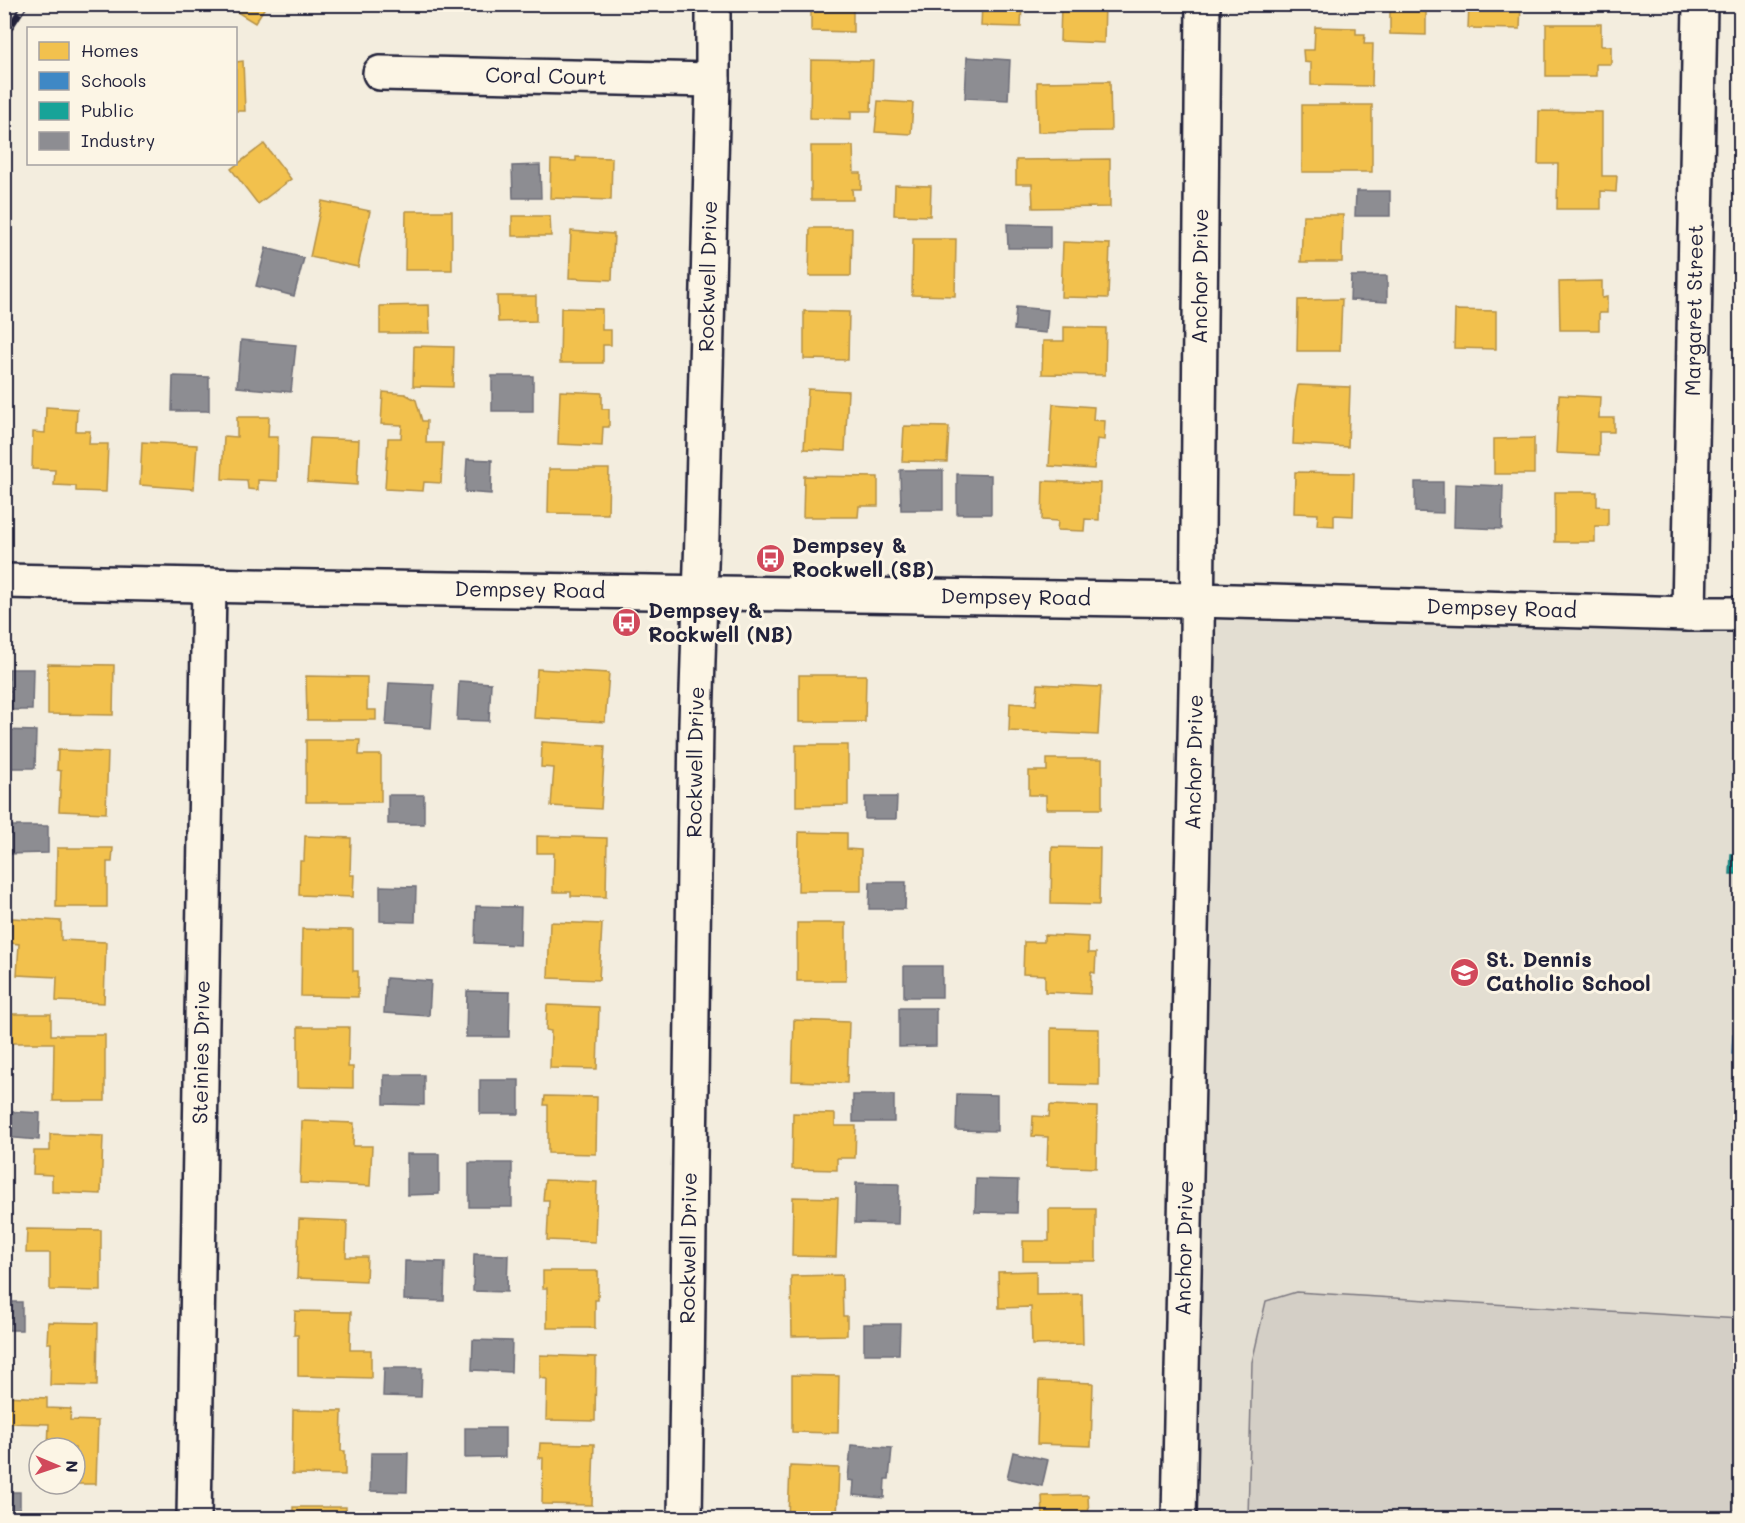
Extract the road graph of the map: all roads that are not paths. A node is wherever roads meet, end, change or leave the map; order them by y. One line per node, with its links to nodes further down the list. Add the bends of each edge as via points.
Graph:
1 (713, 4): 5 (street, Rockwell Drive)
2 (1203, 4): 9 (street, Anchor Drive)
3 (1700, 4): 10 (street, Margaret Street)
4 (380, 73): 5 (street, Coral Court)
5 (713, 80): 8 (street, Rockwell Drive)
6 (4, 581): 7 (street, Dempsey Road)
7 (209, 585): 8 (street, Dempsey Road); 12 (street, Steinies Drive)
8 (701, 593): 9 (street, Dempsey Road); 13 (street, Rockwell Drive)
9 (1197, 600): 10 (street, Dempsey Road); 14 (street, Anchor Drive)
10 (1689, 614): 11 (street, Dempsey Road)
11 (1740, 614)
12 (194, 1518)
13 (685, 1518)
14 (1179, 1518)

